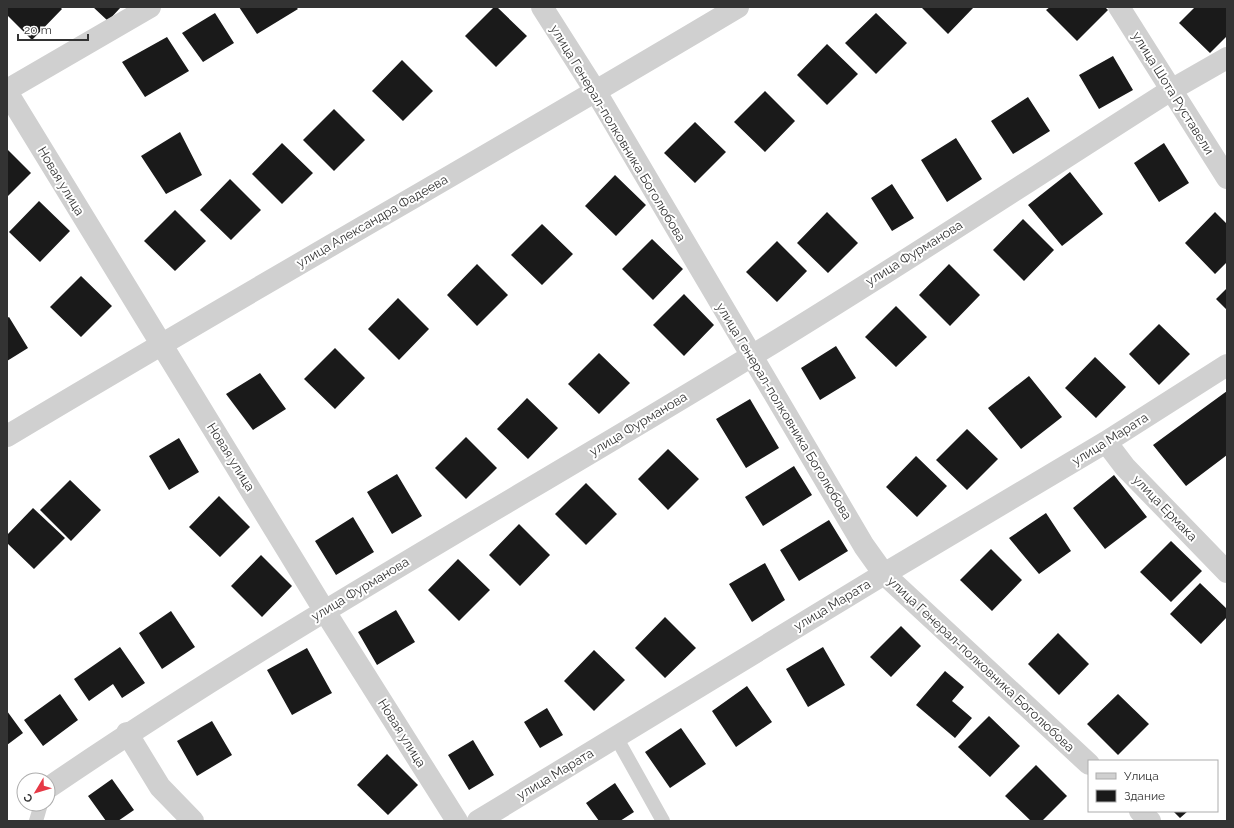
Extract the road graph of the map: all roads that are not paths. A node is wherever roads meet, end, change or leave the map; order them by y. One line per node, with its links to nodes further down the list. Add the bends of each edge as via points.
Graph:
1 (150, 7): 7 (street)
2 (542, 7): 8 (street, улица Генерал-полковника Боголюбова)
3 (738, 7): 8 (street, улица Александра Фадеева)
4 (1119, 7): 6 (street, улица Шота Руставели)
5 (1227, 58): 6 (street, улица Фурманова)
6 (1171, 90): 9 (street, улица Шота Руставели); 11 (street, улица Фурманова)
7 (7, 91): 10 (street, Новая улица)
8 (596, 92): 10 (street, улица Александра Фадеева); 11 (street, улица Генерал-полковника Боголюбова)
9 (1227, 178)
10 (161, 344): 13 (street, улица Александра Фадеева); 17 (street, Новая улица)
11 (752, 356): 16 (street, улица Генерал-полковника Боголюбова, via 864,546); 17 (street, улица Фурманова)
12 (1227, 365): 14 (street, улица Марата)
13 (7, 436)
14 (1106, 442): 15 (street, улица Ермака, via 1125,467); 16 (street, улица Марата)
15 (1227, 572)
16 (884, 574): 19 (street, улица Марата); 20 (street, улица Генерал-полковника Боголюбова)
17 (324, 610): 18 (street, улица Фурманова); 24 (street, Новая улица)
18 (128, 733): 21 (street, улица Фурманова); 23 (street, via 160,787)
19 (616, 737): 25 (street, улица Марата); 26 (lane)
20 (1088, 763)
21 (56, 785)
22 (1141, 812): 27 (street)
23 (193, 821)
24 (457, 821)
25 (478, 821)
26 (663, 821)
27 (1150, 821)

